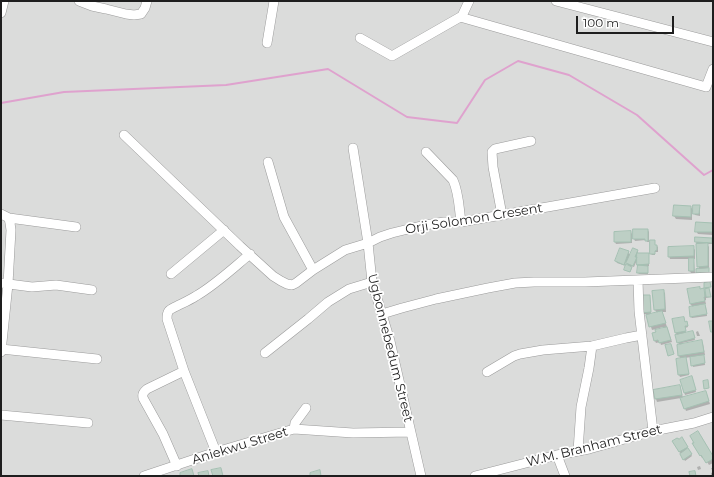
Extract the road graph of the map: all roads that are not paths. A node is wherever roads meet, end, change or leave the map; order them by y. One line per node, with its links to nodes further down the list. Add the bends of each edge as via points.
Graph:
1 (4, 1): 7 (street)
2 (79, 1): 3 (street, via 134,16 141,14)
3 (147, 1)
4 (274, 1): 11 (street)
5 (469, 1): 8 (street)
6 (556, 1): 10 (street)
7 (1, 13)
8 (460, 17): 9 (street, via 392,56); 12 (street, via 706,87)
9 (360, 38)
10 (713, 42)
11 (267, 43)
12 (713, 69)
13 (124, 135): 23 (street, Orji Solomon Cresent)
14 (531, 142): 19 (street, via 494,149 492,152)
15 (353, 148): 24 (street, Ugbonnebedum Street)
16 (426, 152): 21 (street, via 456,186)
17 (268, 162): 26 (street, via 284,217)
18 (655, 188): 19 (street, Orji Solomon Cresent)
19 (502, 215): 21 (street, Orji Solomon Cresent)
20 (5, 216): 22 (street); 31 (street, via 10,222 11,230)
21 (461, 222): 24 (street, Orji Solomon Cresent, via 425,225 392,233)
22 (76, 227)
23 (224, 230): 25 (street, Orji Solomon Cresent); 27 (street)
24 (368, 243): 26 (street, Orji Solomon Cresent, via 345,250); 30 (street, Ugbonnebedum Street)
25 (250, 254): 26 (street, Orji Solomon Cresent, via 273,276 287,284 296,283); 40 (street, via 196,297 168,311 168,319)
26 (313, 270)
27 (171, 274)
28 (713, 277): 29 (street)
29 (638, 280): 33 (street, via 515,283 436,299); 34 (street)
30 (372, 282): 33 (street, Ugbonnebedum Street); 38 (street, via 349,289 328,302)
31 (5, 283): 32 (street, via 32,287 56,285); 36 (street)
32 (92, 290)
33 (382, 314): 48 (street, Ugbonnebedum Street)
34 (642, 335): 35 (street); 47 (street)
35 (592, 346): 41 (street, via 520,354); 49 (street)
36 (1, 349): 37 (street); 39 (street)
37 (1, 352)
38 (265, 353)
39 (97, 359)
40 (184, 371): 50 (street); 52 (street, via 147,389 142,395)
41 (487, 372)
42 (306, 408): 46 (street, via 295,423)
43 (1, 415): 45 (street)
44 (713, 417): 47 (street, W.M. Branham Street)
45 (88, 423)
46 (294, 429): 48 (street, Aniekwu Street, via 353,433); 50 (street, Aniekwu Street)
47 (652, 431): 49 (street, W.M. Branham Street)
48 (411, 432): 54 (street, Ugbonnebedum Street)
49 (578, 451): 51 (street, W.M. Branham Street)
50 (216, 452): 52 (street, Aniekwu Street)
51 (557, 455): 55 (street, W.M. Branham Street); 56 (street)
52 (177, 466): 53 (street, Aniekwu Street)
53 (144, 476)
54 (421, 476)
55 (475, 476)
56 (565, 476)

